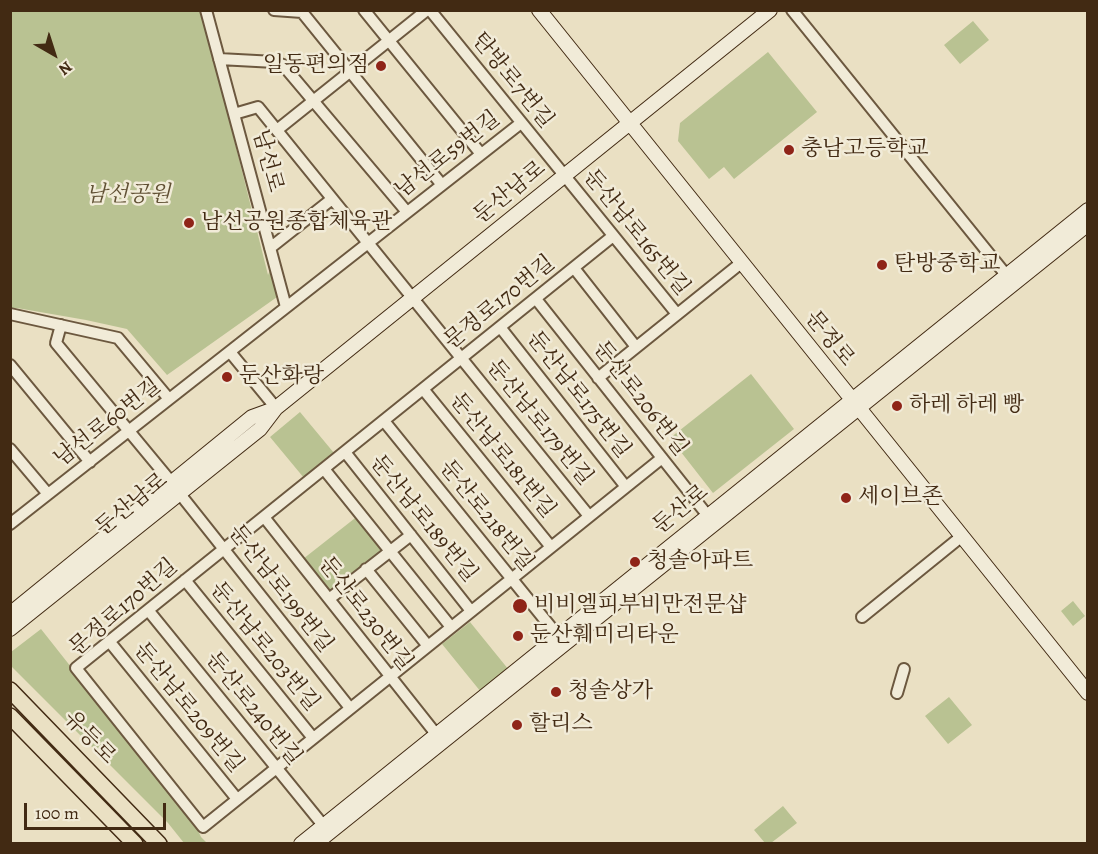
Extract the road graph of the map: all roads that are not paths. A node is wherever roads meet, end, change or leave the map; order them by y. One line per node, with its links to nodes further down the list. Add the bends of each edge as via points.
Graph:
1 (206, 10): 9 (street, 남선로)
2 (274, 10): 10 (street, via 302,12)
3 (364, 10): 8 (street)
4 (429, 10): 8 (street); 13 (street, 탄방로7번길)
5 (539, 10): 14 (main road, 문정로)
6 (770, 10): 14 (main road, 둔산남로)
7 (792, 10): 28 (street)
8 (388, 41): 10 (street); 16 (street)
9 (219, 59): 11 (street, via 283,65); 12 (street, 남선로)
10 (350, 72): 11 (street); 18 (street)
11 (314, 101): 15 (street); 21 (street)
12 (234, 114): 15 (street, 둔산남로179번길, via 258,107); 25 (street, 남선로)
13 (521, 123): 16 (street, 남선로59번길); 17 (street, 탄방로7번길)
14 (630, 123): 17 (main road, 둔산남로); 26 (main road, 문정로)
15 (277, 130): 19 (street, 둔산남로179번길)
16 (481, 154): 18 (street, 남선로59번길)
17 (564, 176): 23 (street, 둔산남로165번길); 29 (main road, 둔산남로)
18 (442, 185): 21 (street, 남선로59번길)
19 (332, 199): 24 (street, 둔산남로179번길); 25 (street)
20 (1088, 210): 28 (main road, 둔산로)
21 (408, 212): 24 (street, 남선로59번길)
22 (1088, 224): 28 (main road, 둔산로)
23 (613, 236): 27 (street, 문정로170번길); 33 (street, 둔산남로165번길)
24 (368, 243): 29 (street, 둔산남로179번길); 31 (street, 남선로59번길)
25 (270, 248): 31 (street, 남선로)
26 (741, 263): 33 (street); 43 (main road, 문정로)
27 (574, 268): 30 (street, 문정로170번길); 36 (street, 문정로170번길)
28 (1010, 279): 43 (main road, 둔산로)
29 (413, 298): 38 (street, 둔산남로179번길); 44 (main road, 둔산남로)
30 (536, 299): 35 (street, 문정로170번길); 40 (street, 둔산로206번길)
31 (286, 307): 37 (street, 남선로59번길)
32 (10, 314): 34 (street)
33 (677, 314): 36 (street)
34 (61, 325): 42 (street, via 118,338); 46 (street, 둔산남로199번길, via 56,343)
35 (500, 327): 38 (street, 문정로170번길); 52 (street, 둔산남로175번길)
36 (636, 347): 40 (street)
37 (230, 352): 42 (street, 남선로60번길); 44 (street)
38 (462, 358): 41 (street, 문정로170번길); 55 (street, 둔산남로179번길)
39 (10, 365): 50 (street)
40 (598, 378): 49 (street, 둔산로206번길)
41 (423, 389): 45 (street, 문정로170번길); 61 (street, 둔산남로181번길)
42 (169, 399): 46 (street, 남선로60번길)
43 (855, 404): 57 (main road, 둔산로); 60 (main road, 문정로)
44 (276, 408): 53 (main road, 둔산남로, via 252,417)
45 (384, 421): 48 (street, 문정로170번길); 65 (street, 둔산로218번길)
46 (129, 431): 50 (street, 남선로60번길); 53 (street, 둔산남로199번길)
47 (10, 449): 54 (street)
48 (345, 452): 51 (street, 문정로170번길); 59 (street, 둔산남로189번길)
49 (662, 458): 52 (street, 문정로170번길); 57 (street, 둔산로206번길)
50 (90, 462): 54 (street, 남선로60번길)
51 (324, 469): 56 (street, 문정로170번길); 63 (street)
52 (626, 487): 55 (street, 문정로170번길)
53 (176, 488): 62 (street, 둔산남로199번길); 70 (main road, 둔산남로); 73 (main road, 둔산남로)
54 (48, 494): 58 (street, 남선로60번길)
55 (589, 516): 61 (street, 문정로170번길)
56 (264, 517): 62 (street, 문정로170번길); 67 (street, 둔산로230번길)
57 (711, 519): 74 (main road, 둔산로); 88 (main road, 둔산로)
58 (10, 524)
59 (411, 535): 63 (street); 69 (street, 둔산남로189번길)
60 (962, 536): 71 (street); 79 (main road, 문정로)
61 (551, 547): 65 (street, 문정로170번길)
62 (224, 549): 66 (street, 문정로170번길); 82 (street, 둔산남로199번길)
63 (390, 551): 64 (street); 72 (street)
64 (366, 569): 67 (street); 76 (street)
65 (512, 579): 69 (street, 문정로170번길); 74 (street, 둔산로218번길)
66 (185, 580): 68 (street, 문정로170번길); 85 (street, 둔산남로203번길)
67 (329, 599): 78 (street, 둔산로230번길)
68 (148, 610): 75 (street, 문정로170번길); 86 (street, 둔산로240번길)
69 (471, 611): 72 (street, 문정로170번길)
70 (10, 614)
71 (862, 617)
72 (451, 627): 76 (street, 문정로170번길)
73 (10, 629)
74 (558, 636): 84 (main road, 둔산로)
75 (110, 641): 87 (street, 둔산남로209번길); 87 (street, 문정로170번길, via 76,668 202,827)
76 (428, 646): 78 (street, 문정로170번길)
77 (904, 669): 81 (street)
78 (390, 676): 82 (street, 문정로170번길); 84 (street, 둔산로230번길)
79 (1085, 685)
80 (10, 690): 90 (main road, 유등로)
81 (897, 693)
82 (350, 708): 85 (street, 문정로170번길)
83 (10, 716): 89 (main road, 유등로)
84 (436, 734): 88 (main road, 둔산로)
85 (314, 738): 86 (street, 문정로170번길)
86 (276, 768): 87 (street, 문정로170번길); 88 (street, 둔산로240번길)
87 (237, 799)
88 (326, 829): 91 (main road, 둔산로); 92 (main road, 둔산로)
89 (135, 843)
90 (159, 843)
91 (301, 843)
92 (315, 843)

